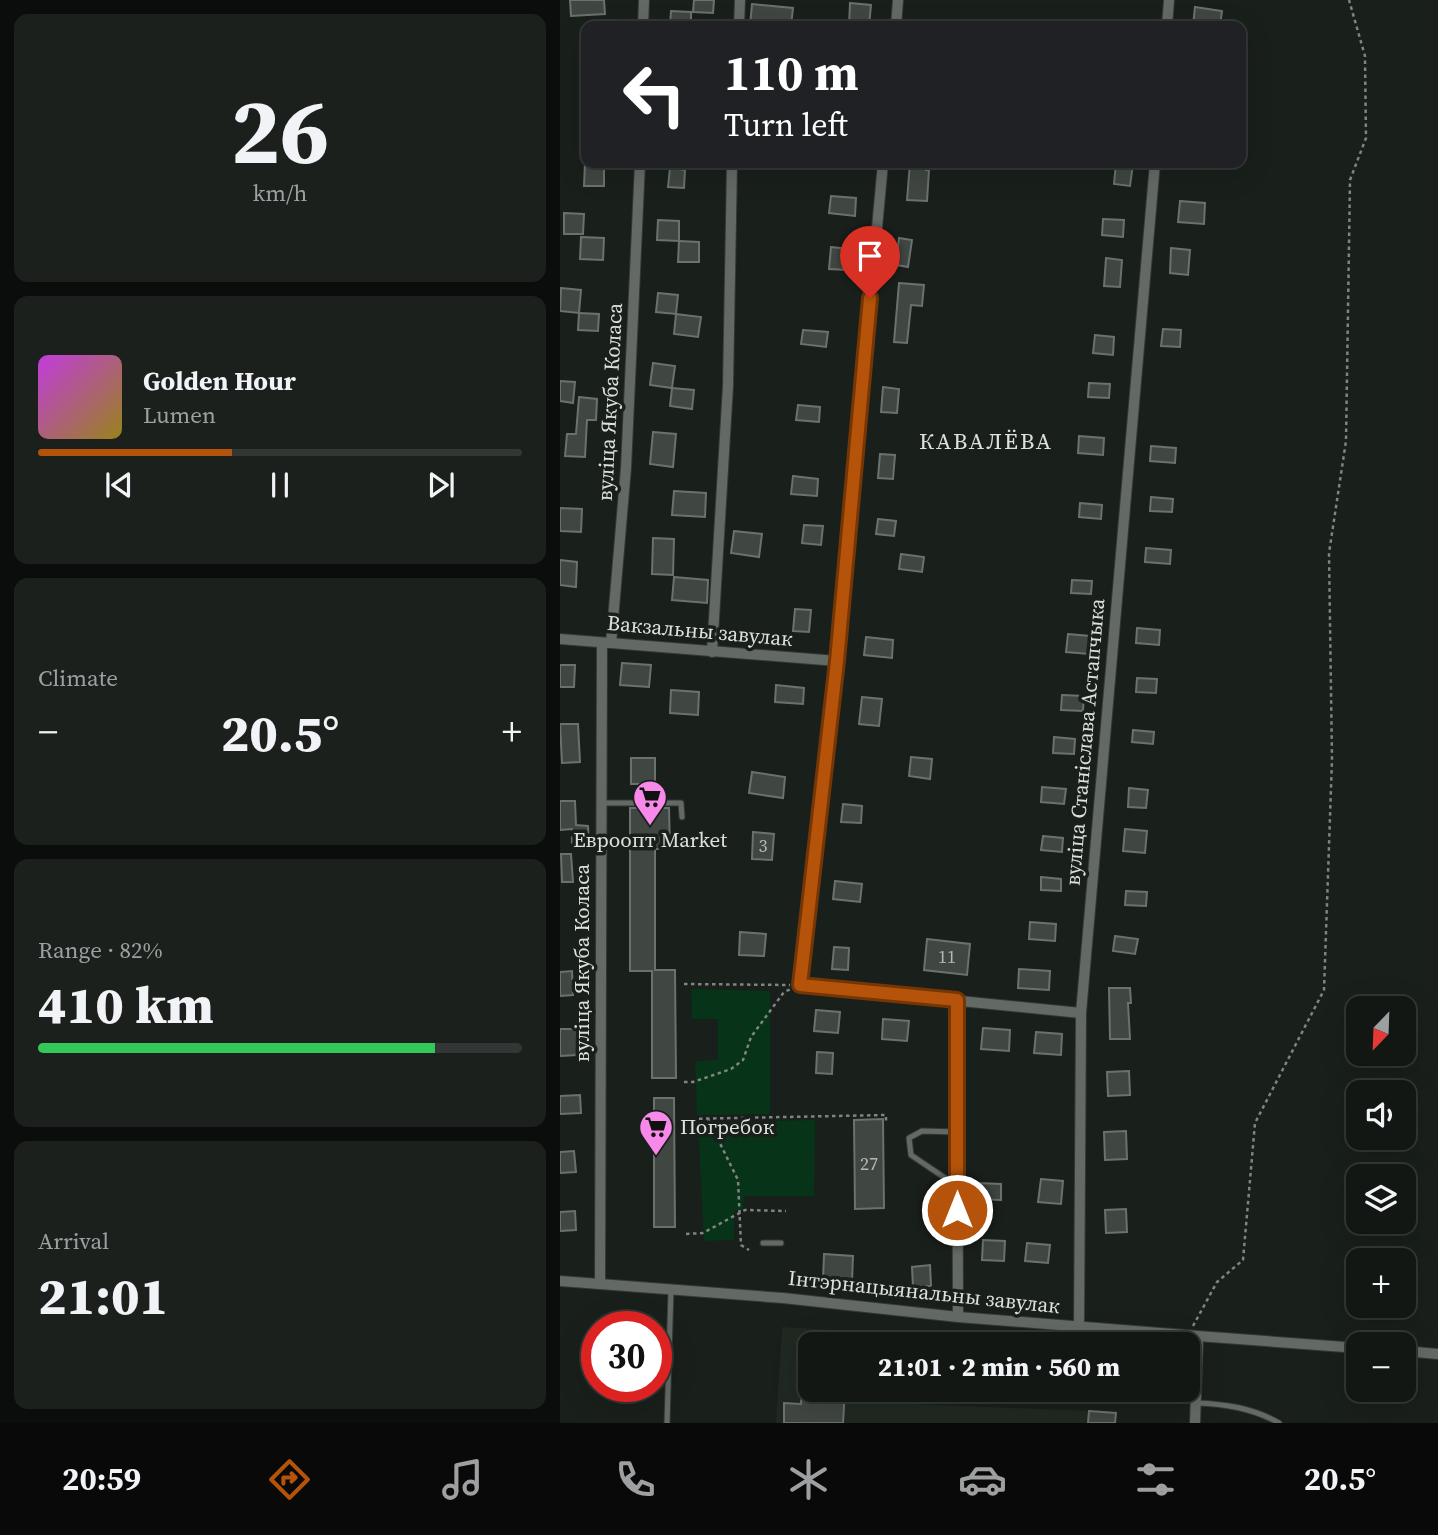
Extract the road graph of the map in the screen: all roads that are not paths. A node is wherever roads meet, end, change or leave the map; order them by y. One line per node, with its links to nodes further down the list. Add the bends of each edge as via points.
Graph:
1 (644, 0): 5 (street)
2 (740, 0): 6 (street)
3 (898, 0): 7 (street)
4 (1169, 0): 8 (street)
5 (643, 21)
6 (739, 21)
7 (896, 21)
8 (1167, 21)
9 (640, 168): 14 (street, вуліца Якуба Коласа, via 626,468)
10 (732, 168): 15 (street, via 728,386)
11 (883, 168): 16 (street)
12 (1155, 168): 20 (street, вуліца Станіслава Астапчыка)
13 (560, 639): 14 (street, Вакзальны завулак)
14 (607, 643): 15 (street, Вакзальны завулак); 17 (street, вуліца Якуба Коласа)
15 (712, 652): 16 (street, Вакзальны завулак)
16 (837, 661): 19 (street, via 800,985)
17 (601, 803): 18 (lane, via 681,803); 26 (street, вуліца Якуба Коласа)
18 (682, 817)
19 (957, 1000): 20 (street); 21 (street)
20 (1081, 1013): 29 (street, вуліца Станіслава Астапчыка)
21 (957, 1132): 22 (street); 22 (lane, via 922,1131 909,1138 911,1155)
22 (957, 1186): 28 (street)
23 (763, 1243): 24 (lane)
24 (781, 1243)
25 (560, 1281): 26 (street, Інтэрнацыянальны завулак)
26 (600, 1284): 27 (street, Інтэрнацыянальны завулак)
27 (671, 1289): 28 (street, Інтэрнацыянальны завулак); 36 (lane)
28 (958, 1317): 29 (street, Інтэрнацыянальны завулак)
29 (1079, 1327): 30 (street, Інтэрнацыянальны завулак)
30 (1150, 1332)
31 (1200, 1336): 32 (street, Інтэрнацыянальны завулак)
32 (1346, 1347)
33 (1416, 1352): 34 (street)
34 (1438, 1354)
35 (1196, 1403): 37 (street); 38 (lane, via 1227,1404)
36 (667, 1423)
37 (1195, 1423)
38 (1279, 1423)

